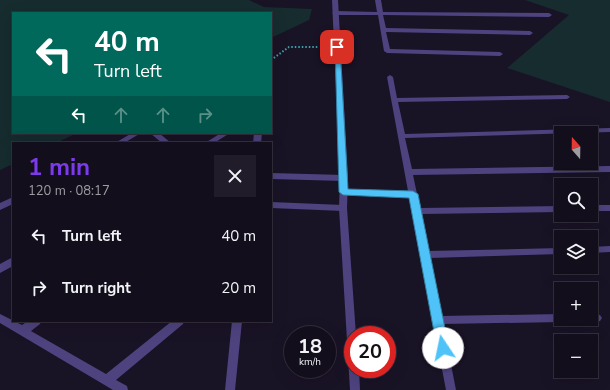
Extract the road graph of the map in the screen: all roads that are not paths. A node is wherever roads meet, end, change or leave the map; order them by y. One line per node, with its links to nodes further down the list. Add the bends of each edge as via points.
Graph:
1 (335, 0): 3 (street)
2 (378, 0): 4 (street)
3 (335, 13): 4 (street); 23 (street)
4 (380, 13): 5 (street); 6 (street)
5 (549, 15)
6 (383, 30): 7 (street); 8 (street, via 387,51)
7 (530, 33)
8 (500, 54)
9 (390, 77): 11 (street)
10 (567, 97): 11 (street)
11 (395, 100): 16 (street)
12 (610, 130): 16 (street)
13 (135, 134): 17 (street)
14 (155, 134): 18 (street)
15 (224, 134): 19 (street)
16 (402, 136): 21 (street)
17 (121, 142)
18 (166, 142)
19 (211, 142)
20 (610, 170): 21 (street)
21 (409, 172): 25 (street)
22 (272, 176): 23 (street)
23 (344, 178): 24 (street)
24 (343, 192): 25 (street); 29 (street)
25 (413, 194): 33 (street)
26 (12, 201): 28 (street)
27 (272, 205): 29 (street)
28 (0, 208)
29 (343, 208): 50 (street)
30 (598, 208): 31 (street)
31 (610, 208)
32 (554, 209): 33 (street)
33 (416, 211): 37 (street)
34 (610, 249): 36 (street)
35 (554, 250): 37 (street)
36 (598, 250)
37 (425, 255): 42 (street)
38 (12, 262): 39 (street)
39 (0, 269)
40 (0, 318): 46 (street)
41 (554, 318): 42 (street)
42 (438, 320): 51 (street)
43 (35, 322): 46 (street)
44 (178, 322): 47 (street)
45 (237, 322): 49 (street)
46 (22, 331): 47 (street)
47 (107, 380): 48 (street)
48 (123, 390)
49 (230, 390)
50 (355, 390)
51 (451, 390)

